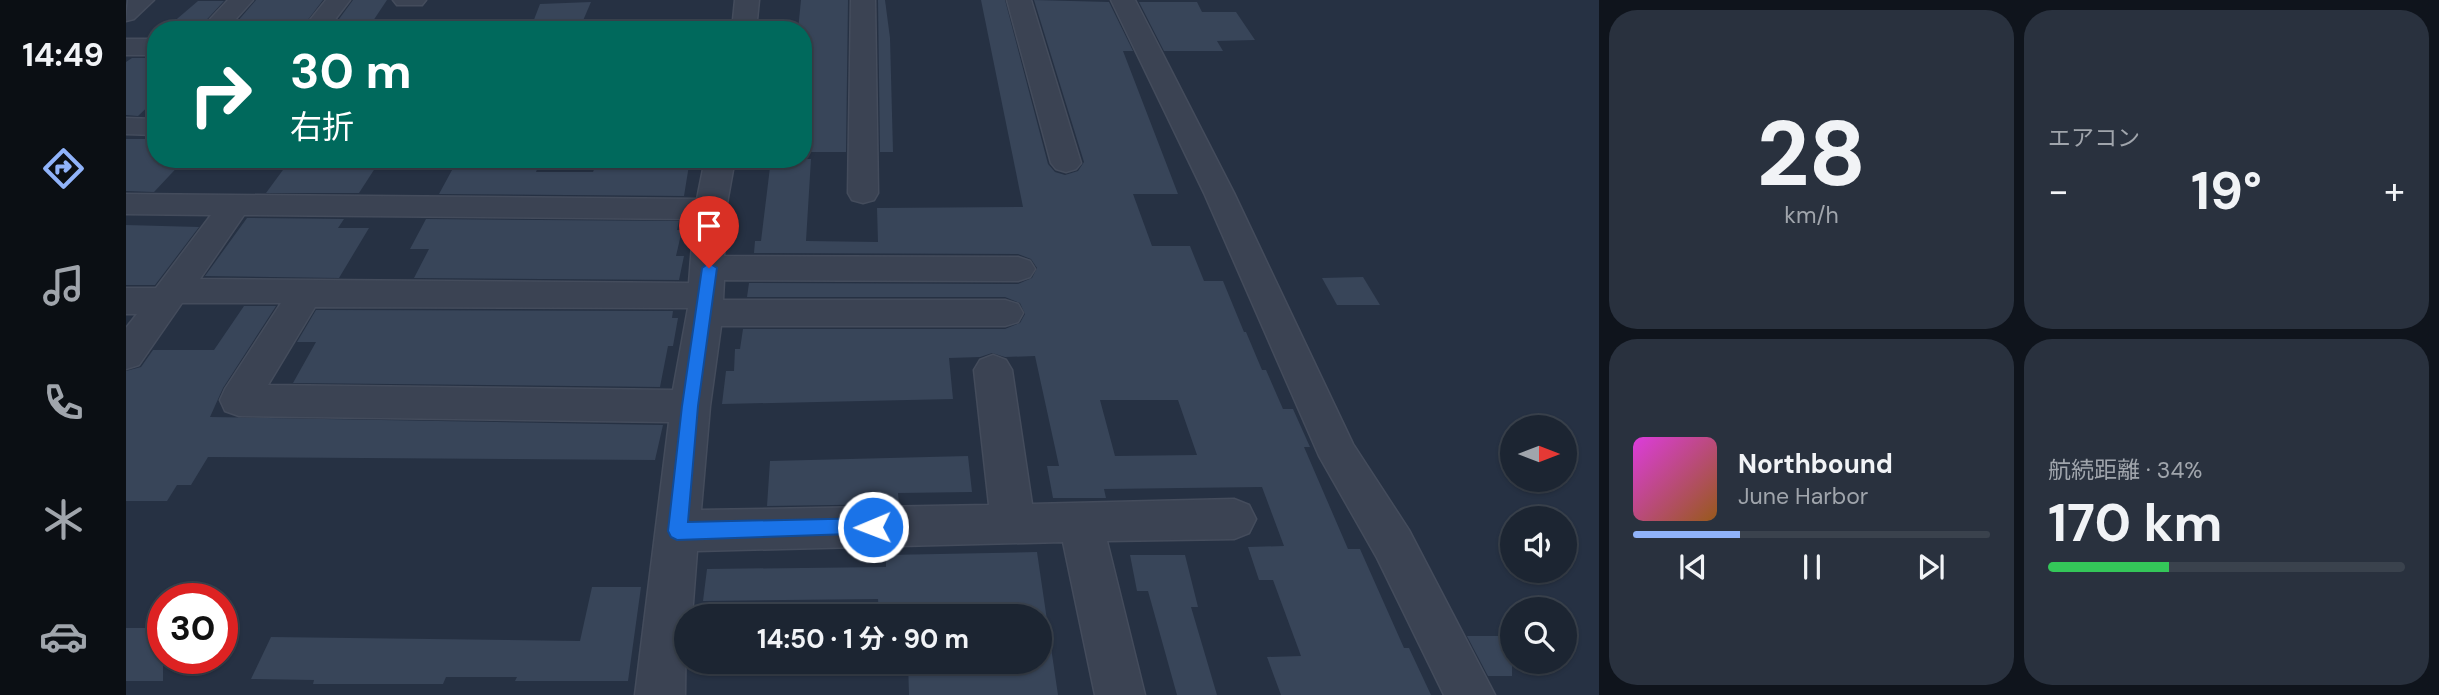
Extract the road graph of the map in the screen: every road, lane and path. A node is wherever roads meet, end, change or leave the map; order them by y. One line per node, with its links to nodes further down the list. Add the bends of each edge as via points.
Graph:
1 (142, 0): 10 (street)
2 (241, 0): 11 (street)
3 (338, 0): 12 (street)
4 (405, 0): 5 (street)
5 (414, 0)
6 (747, 0): 13 (street)
7 (863, 0): 20 (street)
8 (1019, 0): 18 (street)
9 (1123, 0): 39 (street, via 1219,193 1339,456 1393,544)
10 (126, 13)
11 (221, 21)
12 (321, 21)
13 (745, 21)
14 (126, 47): 15 (street)
15 (147, 47)
16 (126, 126): 17 (street)
17 (147, 127)
18 (1066, 163)
19 (718, 168): 23 (street)
20 (863, 193)
21 (126, 204): 22 (street)
22 (234, 207): 23 (street); 27 (street)
23 (710, 209): 25 (street)
24 (1018, 269): 25 (street)
25 (707, 292): 26 (street); 29 (street); 32 (street)
26 (305, 294): 27 (street, via 293,290); 32 (street, via 239,401)
27 (168, 296): 28 (street); 30 (street)
28 (126, 301)
29 (1005, 313)
30 (126, 355)
31 (993, 370): 35 (street)
32 (690, 406): 36 (street)
33 (1234, 519): 34 (street)
34 (1081, 522): 35 (street); 38 (street)
35 (1013, 524): 36 (street)
36 (677, 531): 37 (street)
37 (660, 695)
38 (1120, 695)
39 (1470, 695)

